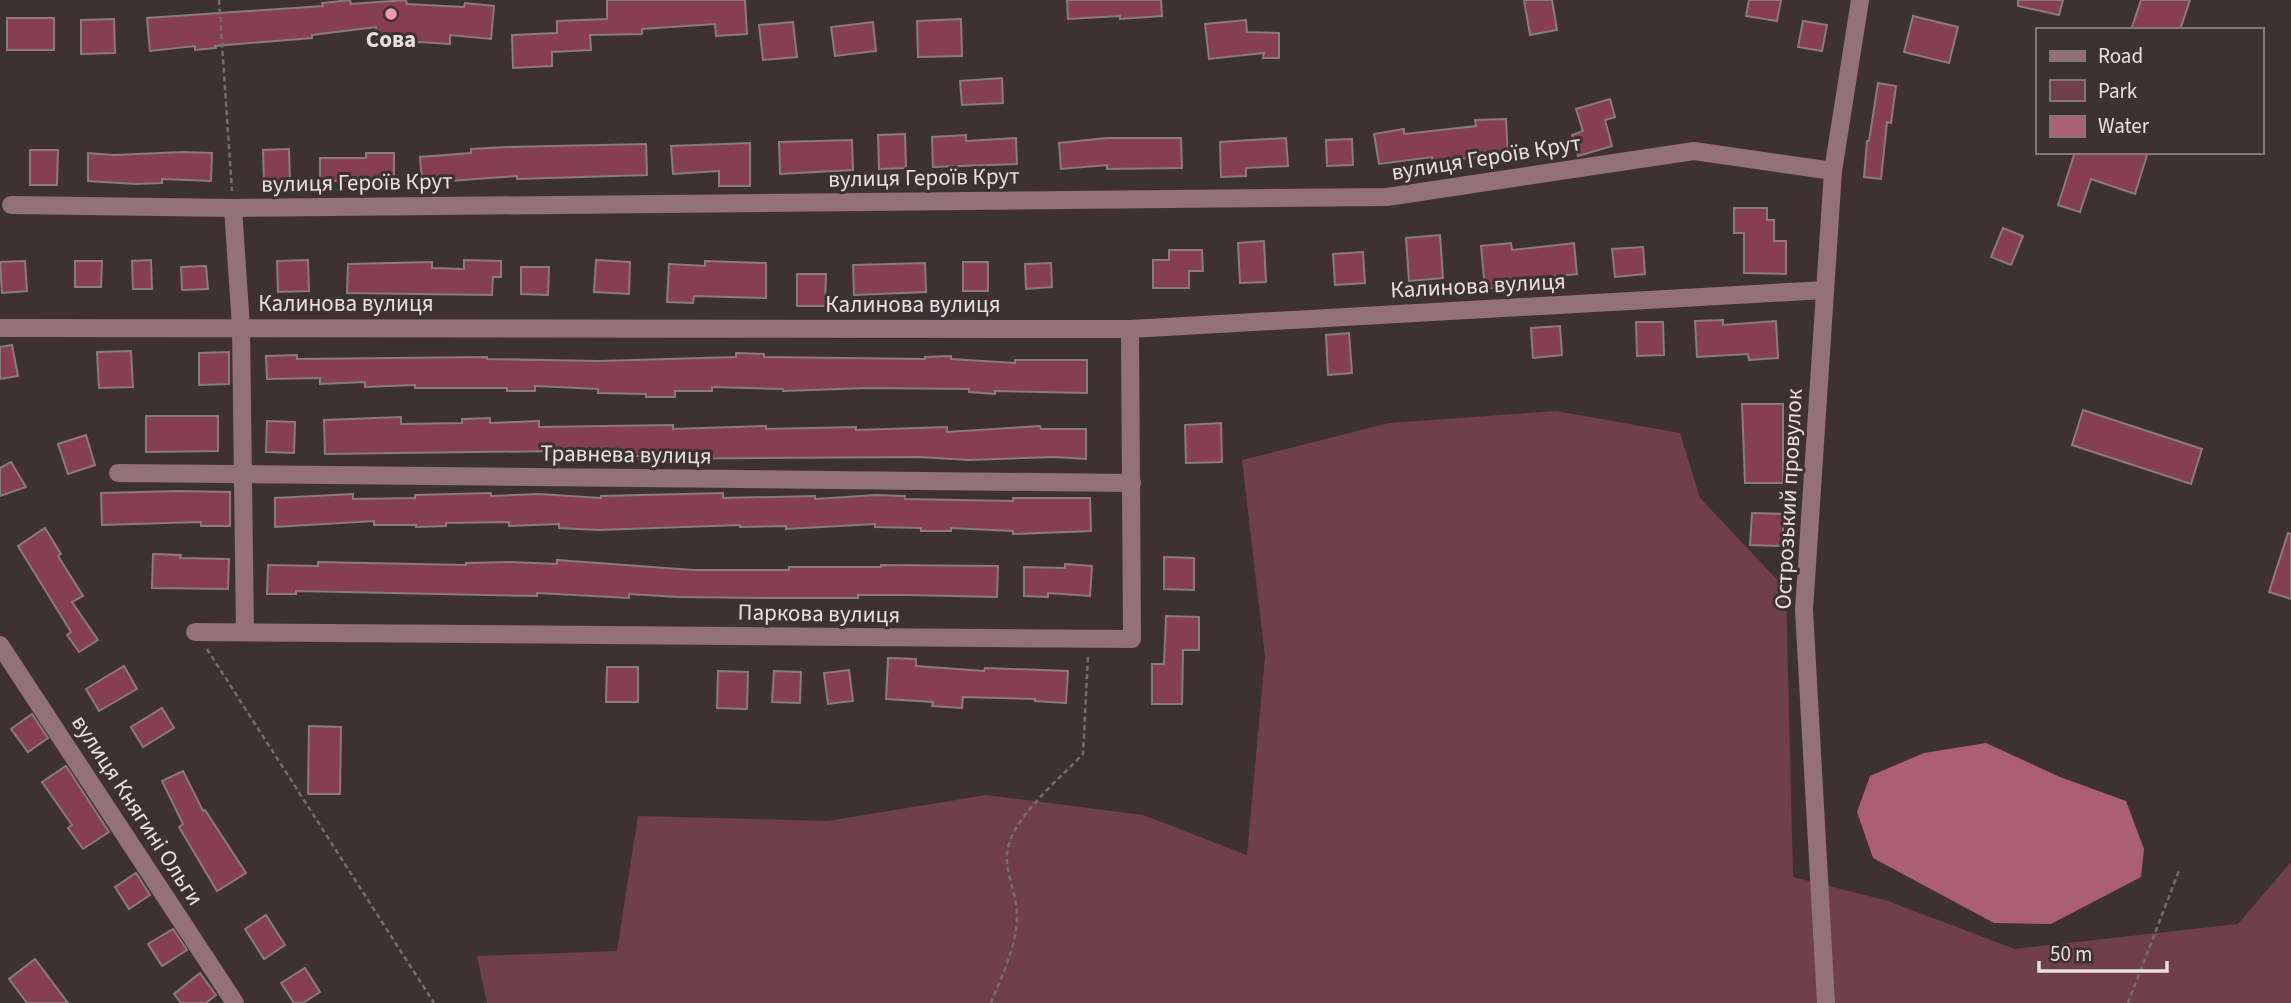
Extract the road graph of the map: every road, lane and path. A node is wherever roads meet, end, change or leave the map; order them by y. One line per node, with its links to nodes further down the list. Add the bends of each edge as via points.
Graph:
1 (219, 0): 5 (path)
2 (1860, 0): 3 (street, Острозький провулок)
3 (1833, 171): 5 (street, вулиця Героїв Крут, via 1694,150 1387,197); 6 (street, Острозький провулок)
4 (11, 205): 5 (street, вулиця Героїв Крут)
5 (233, 208): 7 (street)
6 (1825, 290): 9 (street, Калинова вулиця); 21 (street, Острозький провулок, via 1804,610)
7 (241, 327): 8 (street, Калинова вулиця); 9 (street, Калинова вулиця); 11 (street)
8 (0, 328)
9 (1130, 330): 12 (street, Паркова вулиця)
10 (118, 473): 11 (street, Травнева вулиця)
11 (243, 475): 12 (street, Травнева вулиця); 14 (street)
12 (1132, 484): 15 (street, Паркова вулиця, via 1132,639)
13 (195, 632): 14 (street, Паркова вулиця); 19 (path)
14 (245, 632): 15 (street, Паркова вулиця)
15 (1089, 640): 20 (path, via 1083,754 1029,811 1009,841 1007,874 1017,913 1014,945)
16 (0, 645): 18 (street, вулиця Княгині Ольги)
17 (2180, 868): 22 (path)
18 (235, 1003)
19 (434, 1003)
20 (991, 1003)
21 (1826, 1003)
22 (2128, 1003)

